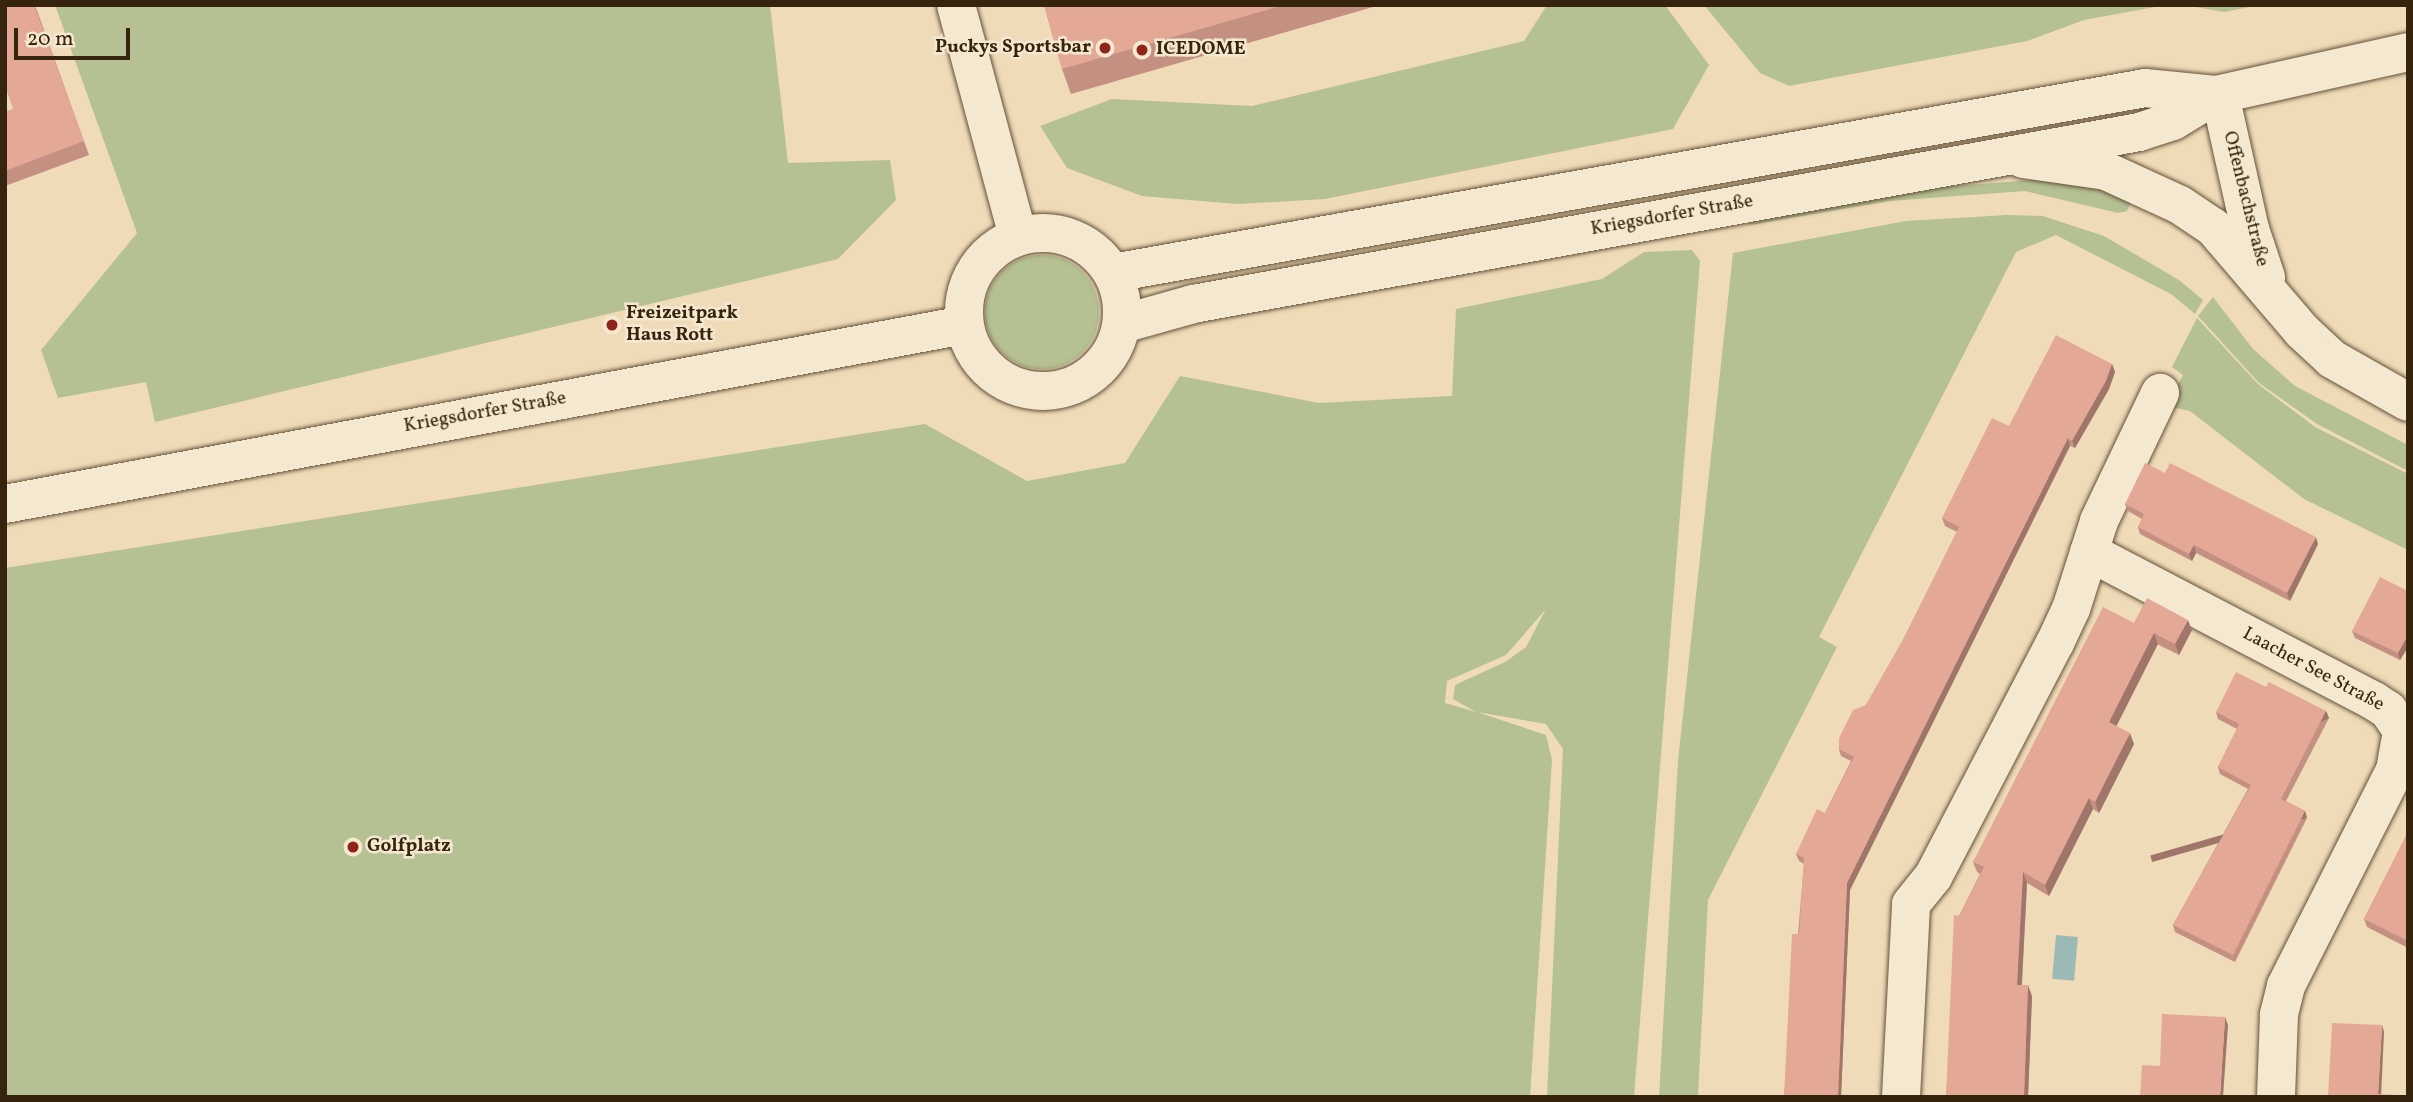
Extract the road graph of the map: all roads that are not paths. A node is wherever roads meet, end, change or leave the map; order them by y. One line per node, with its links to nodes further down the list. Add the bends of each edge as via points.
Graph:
1 (956, 5): 5 (main road)
2 (2408, 52): 3 (main road, Kriegsdorfer Straße)
3 (2218, 95): 4 (main road, Kriegsdorfer Straße, via 2160,128); 6 (main road, Kriegsdorfer Straße, via 2145,88); 7 (main road, Offenbachstraße, via 2250,229 2262,269)
4 (2014, 158): 7 (main road, Offenbachstraße, via 2063,161 2106,171 2158,194 2213,227); 8 (main road, Kriegsdorfer Straße, via 1193,304)
5 (1018, 236): 6 (main road, via 1045,232 1072,237 1095,251); 9 (main road, via 993,249 975,270 965,296)
6 (1113, 273): 8 (main road, via 1121,297)
7 (2279, 300): 11 (main road, Offenbachstraße, via 2302,331 2332,359)
8 (1122, 324): 9 (main road, via 1115,347 1101,368 1080,383 1057,391 1026,390 997,377 975,354)
9 (964, 325): 12 (main road, Kriegsdorfer Straße)
10 (2160, 393): 13 (main road, via 2099,521)
11 (2408, 402)
12 (5, 504)
13 (2090, 552): 14 (main road, via 2050,654 1933,877 1911,904); 15 (main road, Laacher See Straße, via 2374,701 2388,710 2402,731 2395,770 2286,986 2278,1015)
14 (1901, 1097)
15 (2276, 1097)

